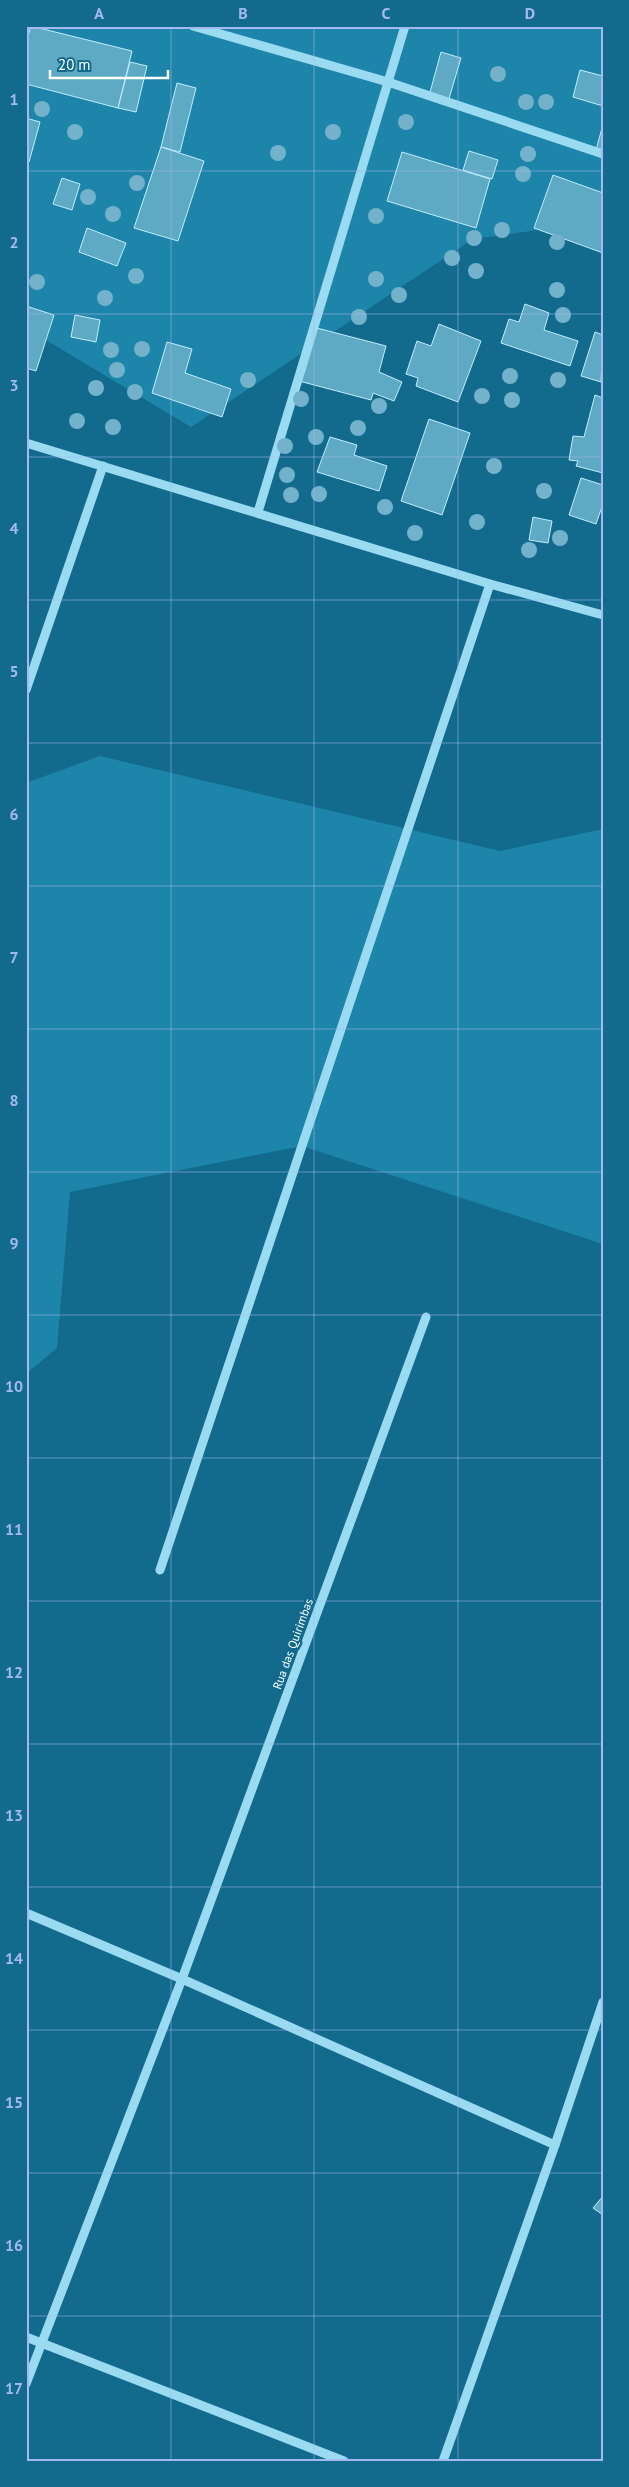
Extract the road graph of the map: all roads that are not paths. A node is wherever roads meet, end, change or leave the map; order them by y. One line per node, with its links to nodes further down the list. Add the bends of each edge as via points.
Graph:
1 (193, 26): 3 (street)
2 (405, 26): 3 (street)
3 (388, 82): 4 (street); 7 (street)
4 (603, 154)
5 (26, 443): 6 (street)
6 (103, 466): 7 (street); 10 (street)
7 (258, 512): 8 (street)
8 (490, 584): 9 (street); 12 (street)
9 (603, 615)
10 (26, 690)
11 (426, 1317): 14 (street, Rua das Quirimbas)
12 (160, 1570)
13 (26, 1914): 14 (street)
14 (182, 1980): 16 (street); 18 (street, Rua das Quirimbas)
15 (603, 2002): 16 (street)
16 (555, 2145): 21 (street)
17 (26, 2337): 18 (street)
18 (42, 2342): 19 (street, Rua das Quirimbas); 20 (street)
19 (26, 2384)
20 (344, 2461)
21 (443, 2461)

